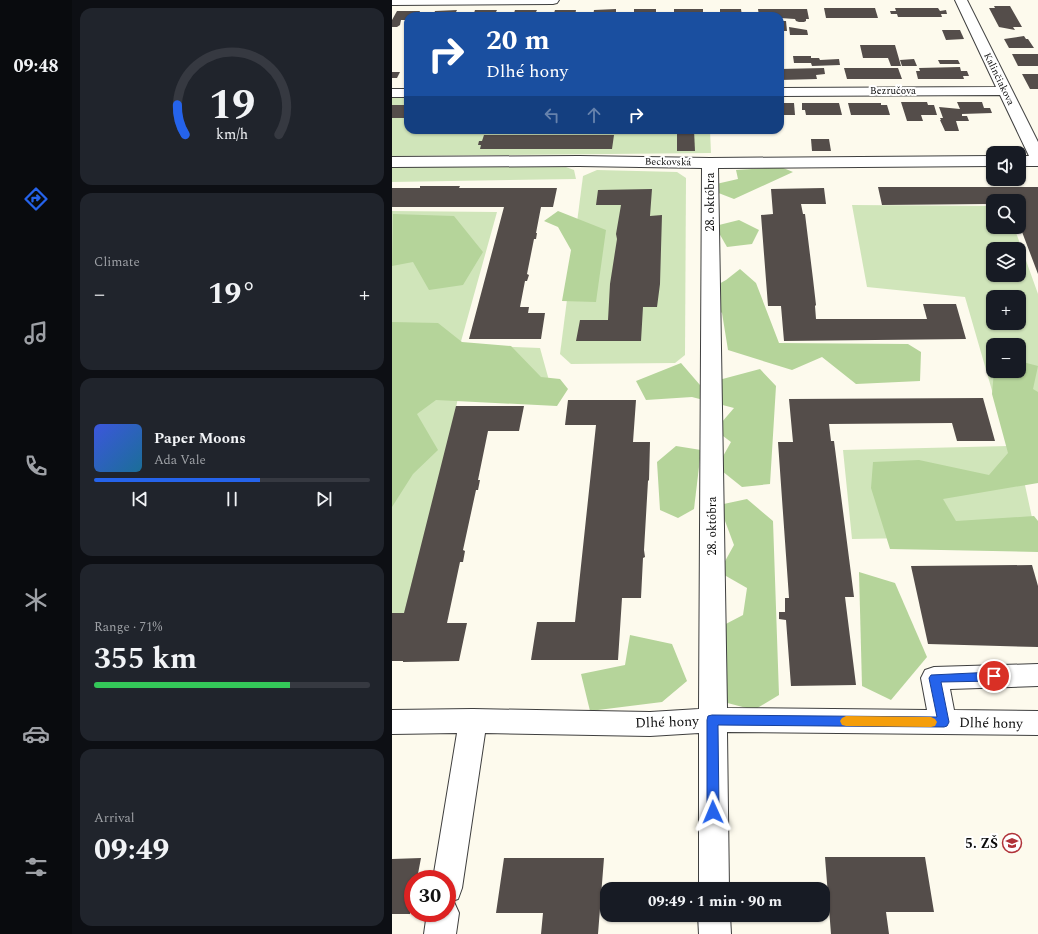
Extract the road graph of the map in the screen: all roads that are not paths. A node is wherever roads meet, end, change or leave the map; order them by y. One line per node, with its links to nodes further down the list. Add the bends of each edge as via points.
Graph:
1 (553, 0): 3 (street)
2 (961, 0): 4 (street, Kalinčiakova)
3 (392, 1)
4 (1005, 91): 5 (street, Bezručova); 8 (street, Kalinčiakova)
5 (784, 92)
6 (392, 93): 7 (street)
7 (404, 93)
8 (1038, 158)
9 (986, 161): 13 (street, Beckovská)
10 (1026, 161): 11 (street)
11 (1038, 161)
12 (392, 162): 13 (street, Beckovská)
13 (710, 163): 15 (street, 28. októbra)
14 (1038, 675): 18 (street, via 934,678)
15 (712, 720): 16 (street, Dlhé hony, via 650,724); 18 (street, Dlhé hony); 21 (street, 28. októbra)
16 (473, 721): 17 (street, Dlhé hony); 20 (street)
17 (392, 722)
18 (944, 722): 19 (street, Dlhé hony)
19 (1038, 723)
20 (450, 870)
21 (714, 882)
22 (442, 922): 24 (street)
23 (714, 922): 25 (street)
24 (440, 934)
25 (715, 934)

